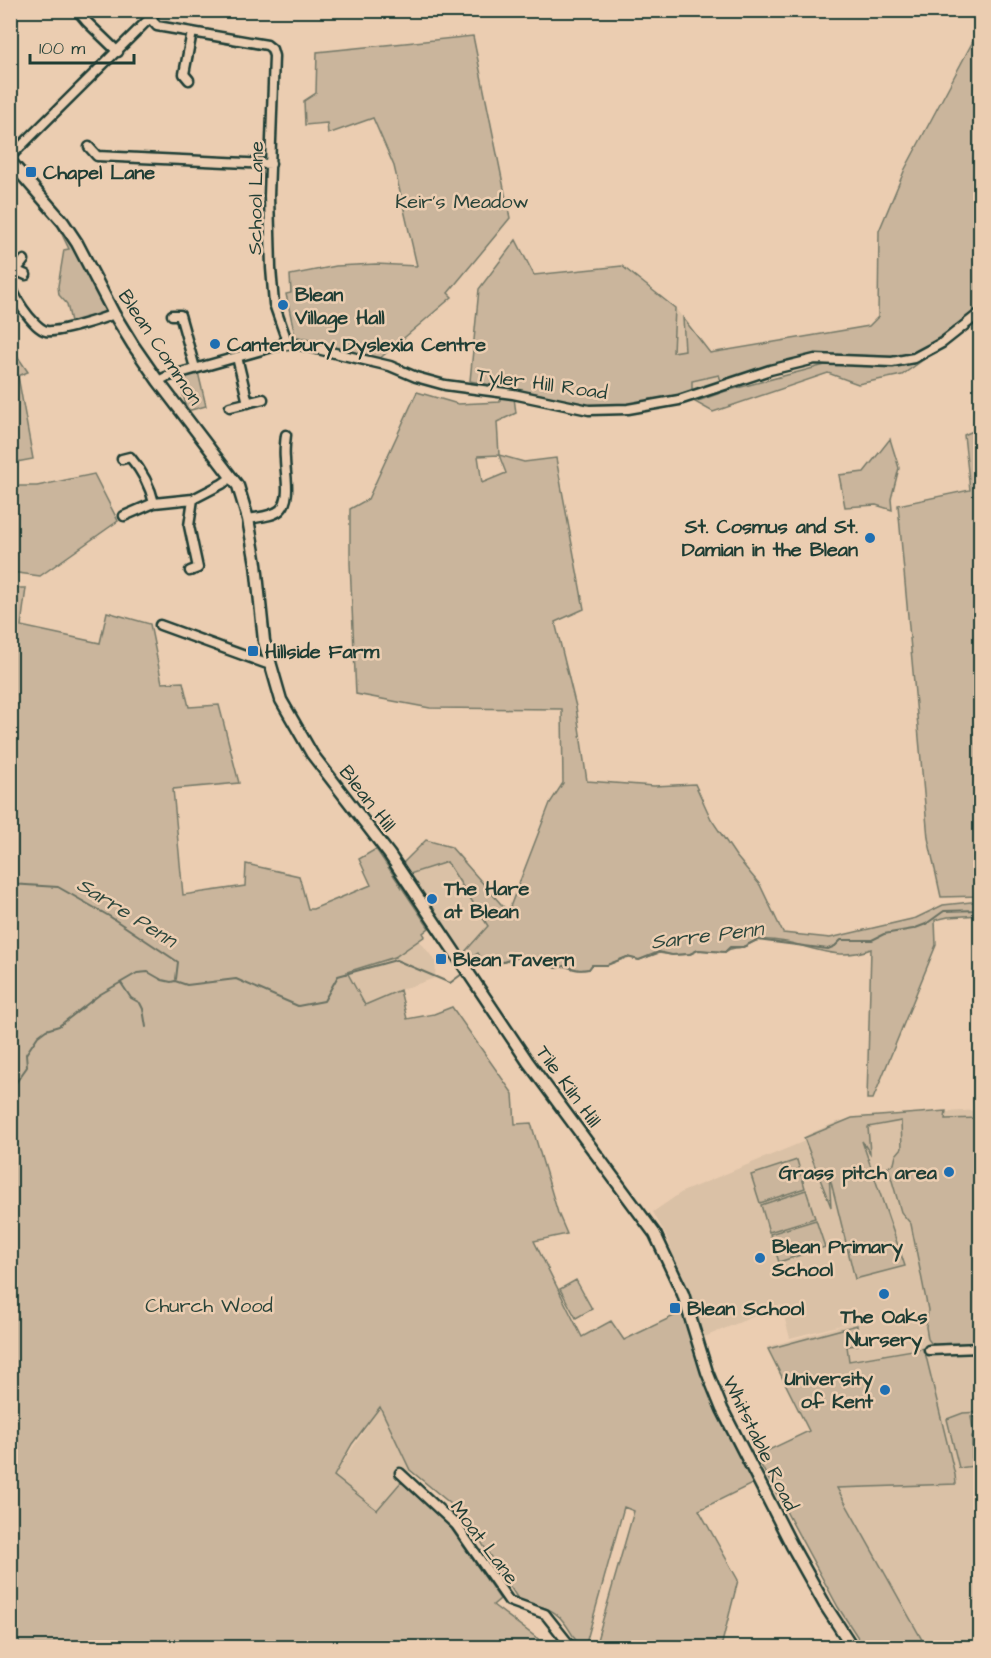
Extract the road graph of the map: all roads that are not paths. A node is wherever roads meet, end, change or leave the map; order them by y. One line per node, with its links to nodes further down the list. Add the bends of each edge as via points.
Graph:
1 (77, 10): 5 (street)
2 (158, 10): 3 (street)
3 (150, 18): 4 (street, via 157,26); 5 (street)
4 (192, 32): 6 (street, via 184,74); 9 (street, School Lane, via 272,49)
5 (118, 52): 8 (street)
6 (189, 80)
7 (88, 147): 9 (street, via 97,156)
8 (10, 159): 14 (main road, Blean Common, via 77,243)
9 (271, 164): 16 (street, School Lane, via 269,233 273,298)
10 (24, 260): 11 (street)
11 (16, 271): 12 (street); 14 (street, via 12,288 30,319 46,331)
12 (26, 275)
13 (981, 313): 16 (street, Tyler Hill Road, via 942,343 914,358 892,362 815,359 679,400 628,410 589,410 513,393 445,385 390,366)
14 (114, 314): 19 (main road, Blean Common)
15 (172, 315): 18 (street, via 180,315)
16 (288, 344): 17 (street, Tyler Hill Road)
17 (237, 357): 18 (street, Tyler Hill Road); 21 (street)
18 (195, 368): 19 (street, Tyler Hill Road)
19 (158, 381): 25 (main road, Blean Common)
20 (263, 399): 21 (street)
21 (248, 403): 22 (street)
22 (230, 407)
23 (286, 435): 29 (street, via 284,504 274,514)
24 (122, 459): 27 (street, via 130,457 139,467)
25 (232, 477): 26 (street); 29 (main road, Blean Common)
26 (193, 499): 27 (street); 31 (street, via 189,526 198,568)
27 (154, 503): 28 (street)
28 (124, 516)
29 (248, 519): 30 (main road, Blean Common)
30 (256, 564): 33 (main road, Blean Hill)
31 (190, 571)
32 (160, 625): 33 (street)
33 (270, 664): 34 (main road, Blean Hill, via 281,700 312,754 389,854)
34 (450, 947): 35 (main road, Tile Kiln Hill)
35 (660, 1244): 40 (main road, Whitstable Road, via 683,1294 722,1409 796,1554)
36 (981, 1348): 37 (street)
37 (930, 1350)
38 (400, 1473): 39 (street, Moat Lane, via 456,1524 509,1601 545,1614)
39 (572, 1647)
40 (854, 1647)

